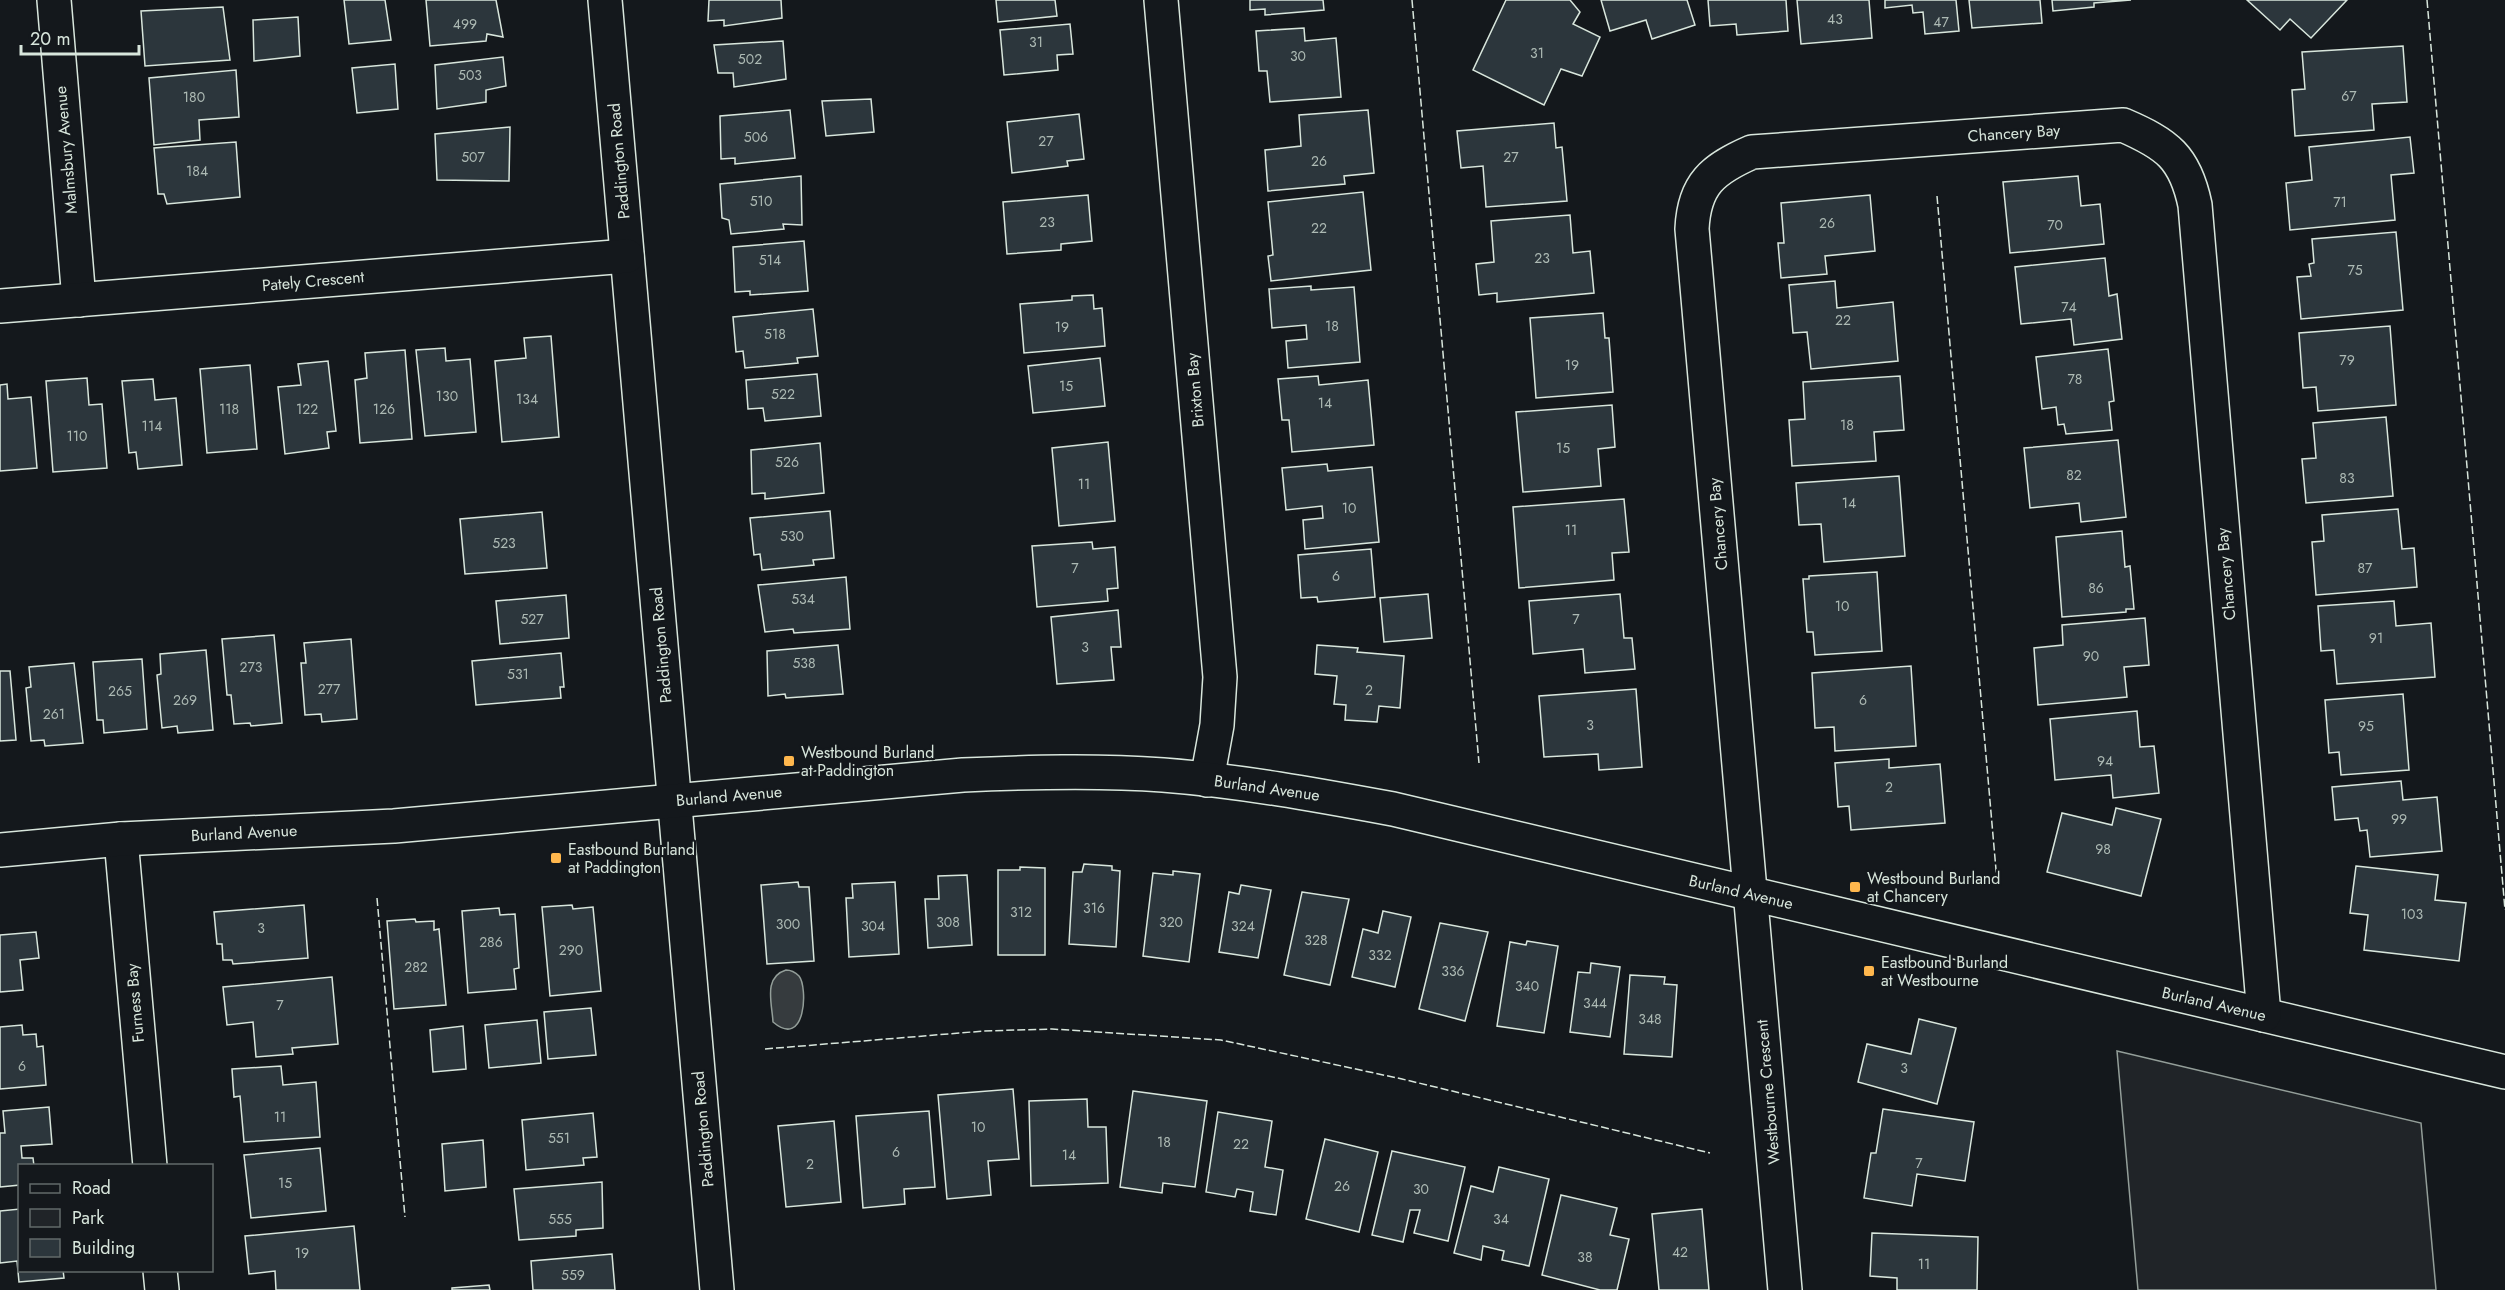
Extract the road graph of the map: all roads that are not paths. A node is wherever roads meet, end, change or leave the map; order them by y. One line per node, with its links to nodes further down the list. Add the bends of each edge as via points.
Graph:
1 (54, 0): 5 (street, Malmsbury Avenue)
2 (605, 0): 4 (street, Paddington Road)
3 (1161, 0): 7 (street, Brixton Bay, via 1220,677 1217,725)
4 (627, 256): 5 (street, Pately Crescent); 8 (street, Paddington Road)
5 (79, 300): 6 (street, Pately Crescent)
6 (0, 306)
7 (1207, 780): 8 (street, Burland Avenue, via 1050,772 974,774); 11 (street, Burland Avenue, via 1281,788 1393,809)
8 (674, 800): 9 (street, Burland Avenue, via 394,826); 17 (street, Paddington Road)
9 (121, 839): 10 (street, Burland Avenue); 14 (street, Furness Bay)
10 (0, 849)
11 (1750, 894): 12 (street, Burland Avenue); 12 (street, Chancery Bay, via 1692,229 1693,206 1704,183 1722,166 1752,152 2123,125 2145,134 2172,153 2189,177 2195,205); 18 (street, Westbourne Crescent)
12 (2264, 1015): 13 (street, Burland Avenue)
13 (2505, 1072)
14 (150, 1164)
15 (160, 1272): 16 (street)
16 (162, 1290)
17 (717, 1290)
18 (1785, 1290)

